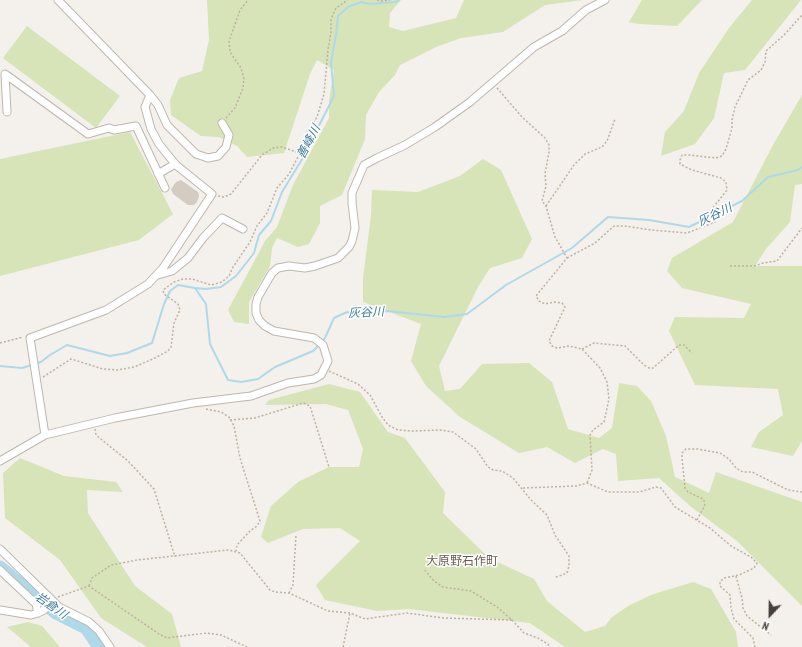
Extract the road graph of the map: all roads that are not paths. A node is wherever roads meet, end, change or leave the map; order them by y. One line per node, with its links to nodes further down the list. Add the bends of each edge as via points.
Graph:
1 (58, 0): 3 (street)
2 (605, 0): 11 (street, via 586,10 562,31 534,47 435,128 364,165 352,193 355,228 352,241 338,258 305,268 278,268 272,273 256,304 259,320 274,331 314,338 323,345 328,361 321,374 251,396 192,403)
3 (150, 95): 5 (street, via 158,105 167,125 196,154 208,158 218,156 226,147 229,135); 6 (street, via 145,107 151,129)
4 (7, 112): 7 (street, via 5,74 88,134 109,128 114,130 136,126)
5 (222, 123)
6 (175, 164): 7 (street); 10 (street, via 212,194 164,268)
7 (158, 174): 8 (street)
8 (165, 188)
9 (243, 229): 10 (street, via 222,218 188,258 172,271)
10 (156, 275): 11 (street, via 141,289 106,310 30,338)
11 (45, 435): 12 (street)
12 (0, 461)
13 (0, 549): 15 (street)
14 (0, 570): 17 (street, via 36,604)
15 (51, 602): 17 (street); 18 (street, via 89,622)
16 (0, 610): 17 (street, via 31,615)
17 (41, 612)
18 (110, 647)

